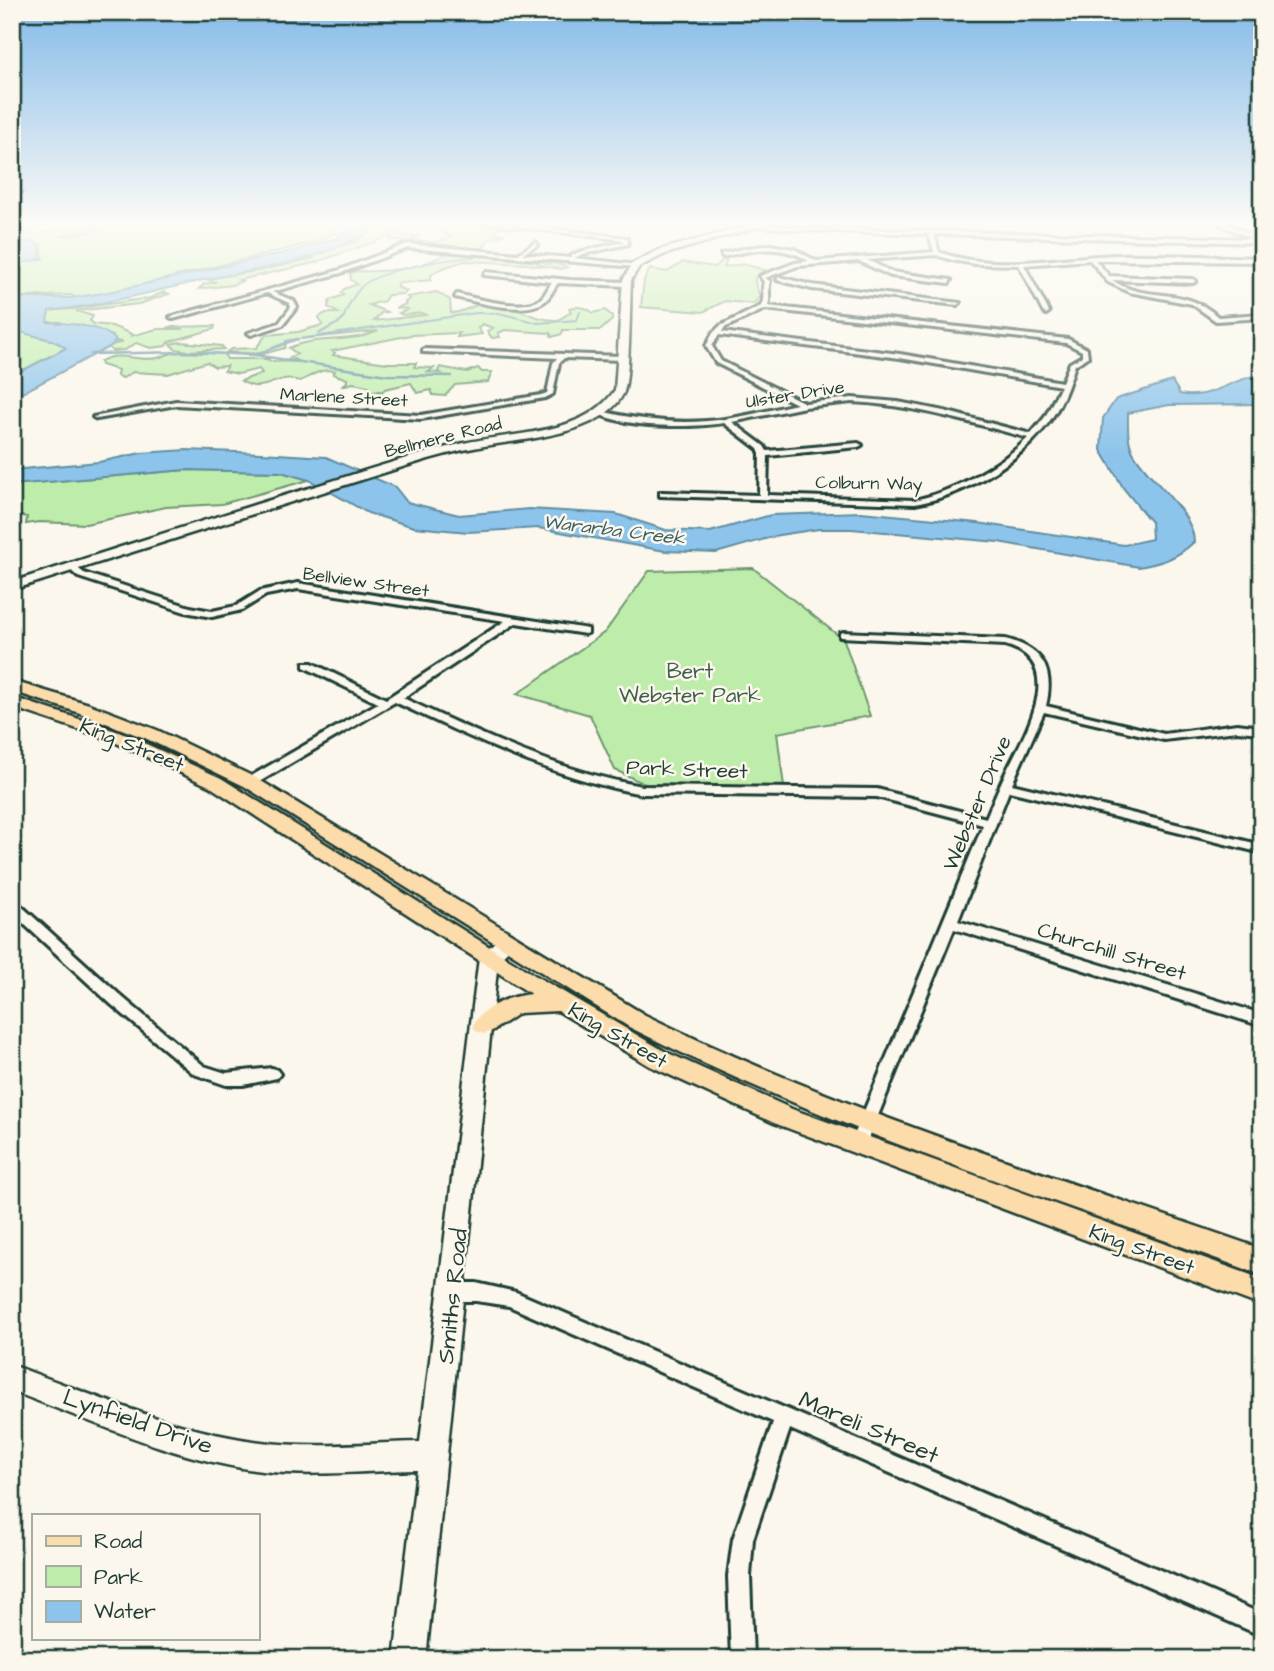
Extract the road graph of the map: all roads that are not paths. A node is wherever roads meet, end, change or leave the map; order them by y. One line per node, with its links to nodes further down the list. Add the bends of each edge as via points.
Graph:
1 (242, 300): 14 (street)
2 (287, 300): 15 (street, via 294,306 281,324)
3 (478, 300): 4 (street, via 530,304)
4 (543, 300)
5 (625, 300): 19 (main road)
6 (767, 300): 11 (street)
7 (931, 300): 10 (street)
8 (1040, 300): 12 (street)
9 (1192, 300): 13 (street, via 1216,318)
10 (957, 303)
11 (764, 307): 16 (street); 20 (street, Colburn Way, via 1068,341 1086,350 1085,357 1072,364)
12 (1046, 312)
13 (1262, 316)
14 (173, 317)
15 (251, 333)
16 (716, 333): 20 (street, via 900,356); 21 (street, via 709,346 718,362)
17 (425, 351): 18 (street)
18 (561, 357): 19 (street); 23 (street, Marlene Street, via 550,394 421,417 165,401)
19 (622, 358): 22 (main road, via 618,396)
20 (1066, 385): 25 (street, Colburn Way)
21 (805, 405): 24 (street, Ulster Drive); 25 (street, Ulster Drive, via 886,401)
22 (600, 413): 24 (street, Ulster Drive, via 662,424); 30 (main road, Bellmere Road, via 551,431 467,445 389,467)
23 (97, 417)
24 (726, 421): 27 (street)
25 (1034, 438): 29 (street, Colburn Way, via 1014,456 938,499 915,502)
26 (858, 445): 27 (street)
27 (764, 454): 29 (street)
28 (663, 494): 29 (street, Colburn Way)
29 (763, 495)
30 (71, 566): 31 (main road, Bellmere Road); 32 (street, Bellview Street, via 81,575 203,613 225,613 263,593 298,586)
31 (12, 586)
32 (514, 620): 33 (street, Bellview Street); 37 (street)
33 (585, 631)
34 (843, 635): 39 (street, Webster Drive, via 1019,645 1030,650 1040,668 1044,682)
35 (308, 665): 37 (street, Park Street)
36 (12, 686): 41 (main road, King Street, via 140,729)
37 (391, 701): 41 (street); 43 (street, Park Street, via 499,747 609,785 642,790 877,793)
38 (12, 702): 47 (main road, King Street, via 109,732 183,764)
39 (1040, 708): 40 (street, via 1164,737 1235,726); 42 (street, Webster Drive)
40 (1262, 730)
41 (250, 782): 47 (main road, King Street)
42 (1005, 786): 43 (street, Webster Drive); 44 (street)
43 (991, 823): 46 (street, Webster Drive)
44 (1262, 849)
45 (14, 909): 51 (street, via 199,1070 214,1079 231,1080)
46 (949, 923): 49 (street, Churchill Street); 52 (street, Webster Drive)
47 (498, 949): 48 (main road, King Street); 50 (main road, Smiths Road); 52 (main road, King Street, via 692,1049 796,1095)
48 (560, 1002): 50 (main road, via 517,1002); 52 (main road, King Street, via 658,1059 783,1116)
49 (1262, 1020)
50 (484, 1025): 54 (main road, Smiths Road)
51 (272, 1074)
52 (863, 1134): 53 (main road, King Street); 55 (main road, King Street)
53 (1262, 1262)
54 (453, 1292): 57 (street, Mareli Street, via 510,1298); 58 (main road, Smiths Road)
55 (1262, 1293)
56 (12, 1378): 58 (main road, Lynfield Drive, via 209,1448 264,1457)
57 (784, 1419): 59 (street, Mareli Street); 61 (street, via 743,1539 739,1576)
58 (434, 1456): 60 (main road, Smiths Road)
59 (1262, 1625)
60 (410, 1659)
61 (742, 1659)

